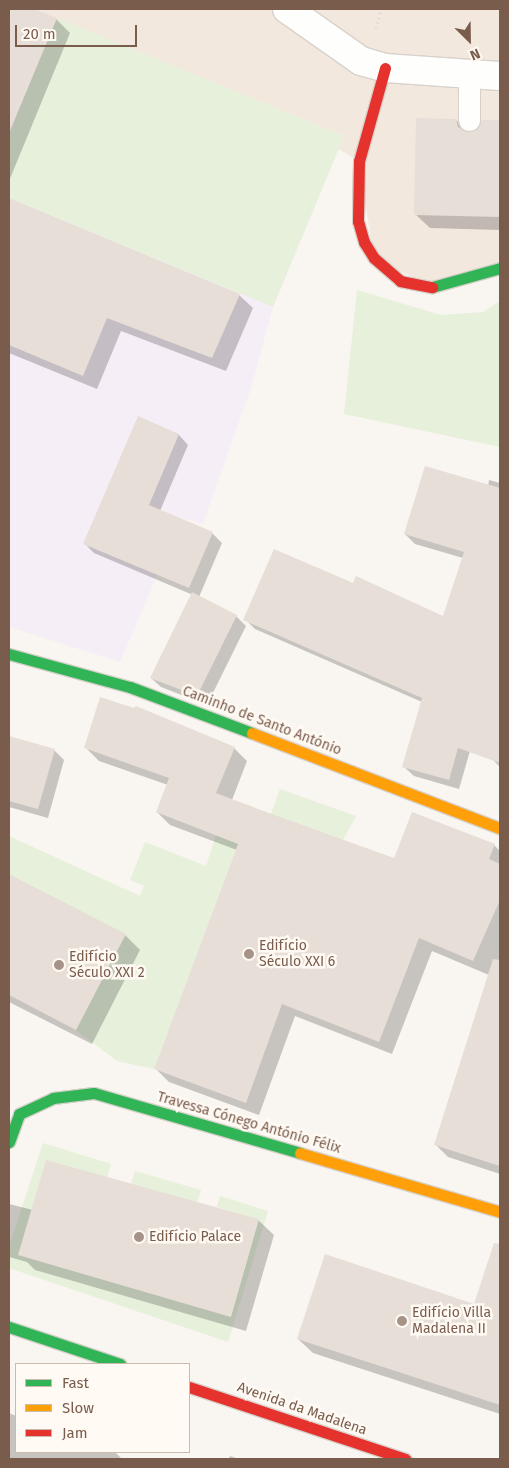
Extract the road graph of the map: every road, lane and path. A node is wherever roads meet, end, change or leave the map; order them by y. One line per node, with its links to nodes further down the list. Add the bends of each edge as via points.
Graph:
1 (287, 9): 4 (street, via 361,61)
2 (381, 9): 3 (path)
3 (375, 34)
4 (384, 68): 5 (street); 8 (street, via 359,161 358,222 364,242 374,258 400,281 433,287)
5 (469, 76): 6 (street); 7 (lane)
6 (500, 76)
7 (469, 120)
8 (500, 268)
9 (9, 654): 10 (street, Caminho de Santo António, via 130,687)
10 (500, 828)
11 (9, 1142): 12 (street, Travessa Cónego António Félix, via 19,1114 53,1098 94,1093)
12 (500, 1212)
13 (9, 1327): 14 (street)
14 (117, 1363)
15 (190, 1387): 16 (street, Avenida da Madalena)
16 (405, 1459)

